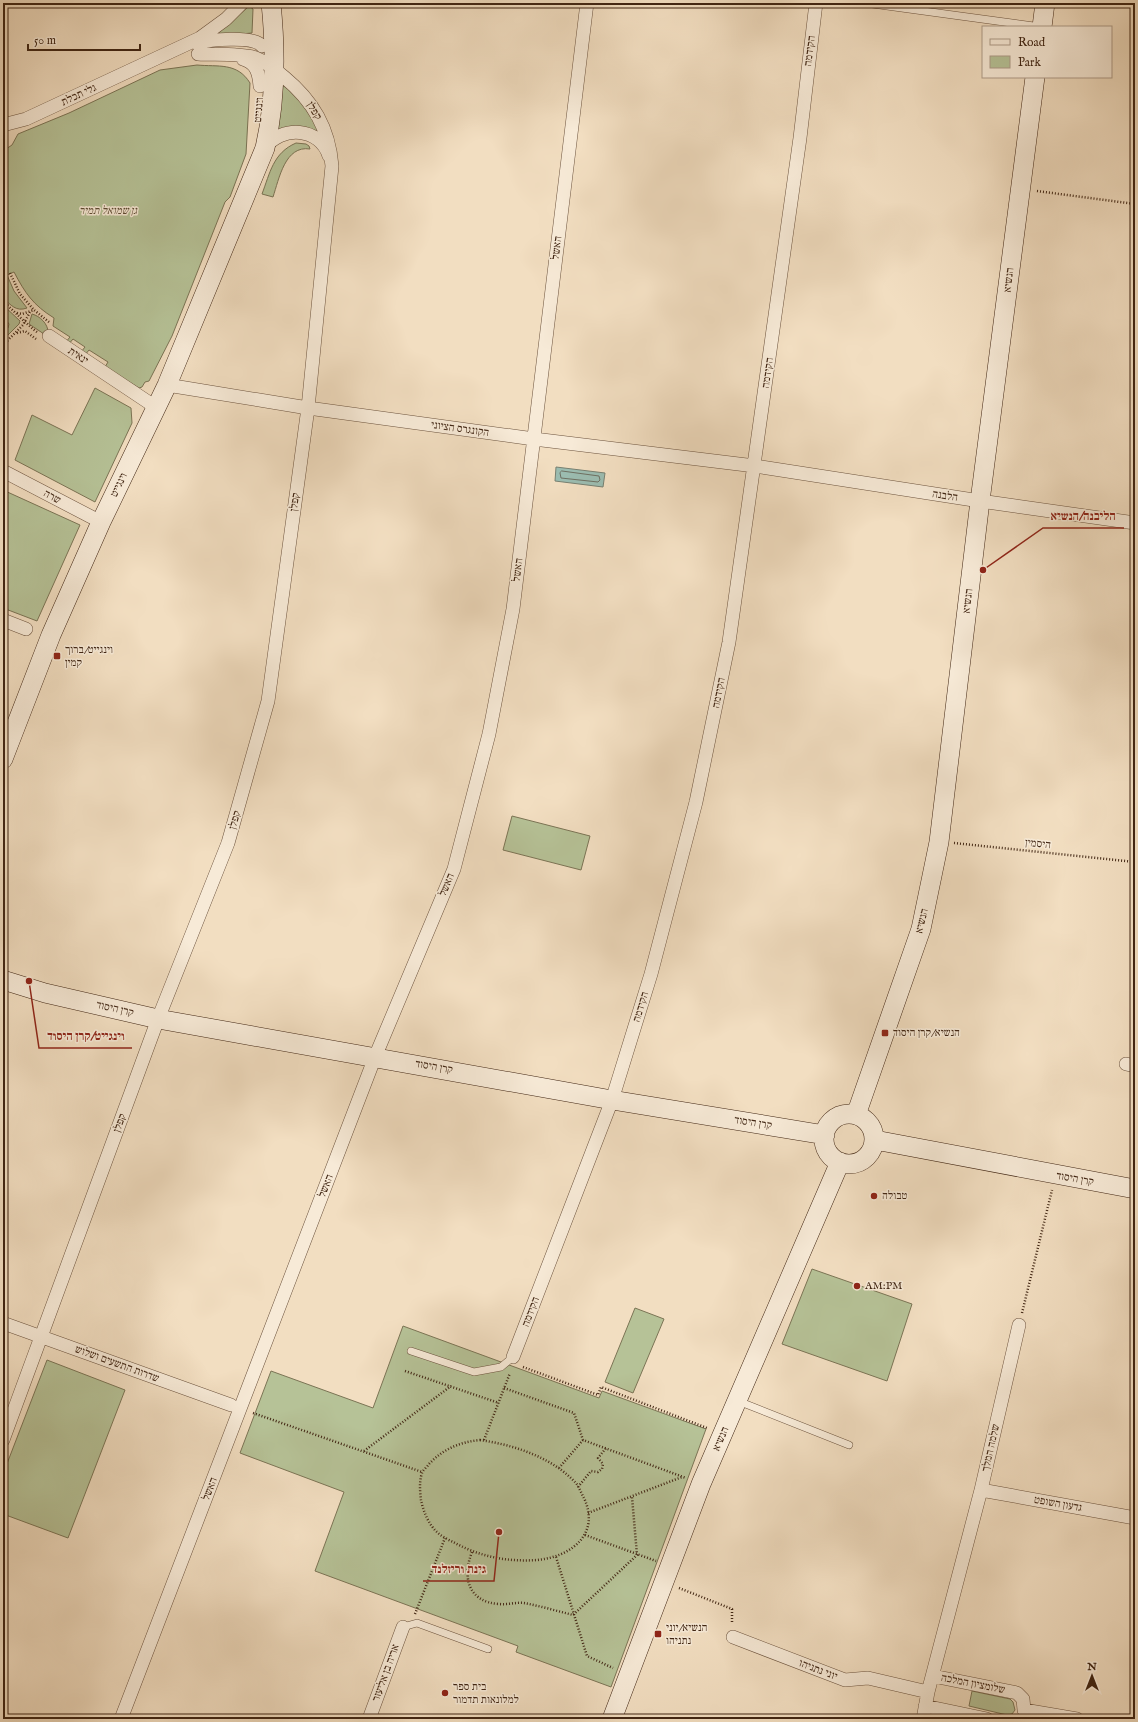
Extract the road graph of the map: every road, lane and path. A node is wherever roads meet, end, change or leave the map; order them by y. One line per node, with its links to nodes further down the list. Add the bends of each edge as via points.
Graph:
1 (242, 3): 10 (street, גלי תכלת, via 226,19 200,38)
2 (262, 3): 13 (street)
3 (271, 3): 13 (street)
4 (587, 3): 33 (street, האשל)
5 (816, 3): 34 (street, הקידמה, via 800,138)
6 (865, 3): 8 (lane)
7 (1045, 3): 9 (street)
8 (1035, 26)
9 (1042, 26)
10 (183, 46): 12 (street, גלי תכלת); 13 (street, גלי תכלת, via 201,42 254,40)
11 (198, 54): 12 (street, גלי תכלת); 13 (street, גלי תכלת, via 245,56 256,58); 13 (street, גלי תכלת, via 245,60 252,63 258,71)
12 (154, 60): 15 (street, גלי תכלת, via 26,119)
13 (268, 66): 16 (street, וינגייט, via 269,129); 17 (street, קפלן, via 301,92 316,111 325,131); 20 (street, וינגייט, via 254,158)
14 (1035, 78): 18 (street, הנשיא)
15 (3, 125)
16 (265, 148): 17 (street, קפלן, via 271,140 289,132 308,134 316,138 328,152); 20 (street, וינגייט)
17 (332, 166): 32 (street, קפלן)
18 (1020, 189): 19 (path); 36 (street, הנשיא)
19 (1135, 204)
20 (239, 214): 30 (street, וינגייט)
21 (10, 273): 23 (path, via 20,294)
22 (3, 301): 25 (path)
23 (34, 310): 24 (path); 28 (path, via 48,321 51,331)
24 (30, 311): 25 (path); 26 (path)
25 (17, 313): 26 (path)
26 (24, 323): 27 (path); 28 (path)
27 (15, 334): 28 (path, via 25,331 39,342); 29 (path)
28 (46, 336): 31 (street, ינאית)
29 (3, 346)
30 (167, 385): 31 (street, וינגייט); 32 (street, הקונגרס הציוני)
31 (157, 408): 37 (street, וינגייט)
32 (308, 408): 33 (street, הקונגרס הציוני); 47 (street, קפלן, via 268,701 228,843)
33 (534, 439): 34 (street, הקונגרס הציוני); 48 (street, האשל, via 513,609 487,742 454,869)
34 (754, 466): 36 (street, הלבנה); 49 (street, הקידמה, via 729,642 696,802 651,974)
35 (3, 471): 37 (street, שרה)
36 (980, 501): 38 (street, הלבנה); 42 (street, הנשיא)
37 (101, 522): 41 (street, וינגייט, via 50,635)
38 (1135, 523)
39 (3, 620): 40 (street)
40 (26, 629)
41 (3, 759)
42 (939, 842): 43 (path, היסמין); 50 (street, הנשיא, via 921,929)
43 (1135, 862)
44 (3, 980): 46 (street, קרן היסוד)
45 (3, 989): 46 (street, קרן היסוד)
46 (45, 993): 47 (street, קרן היסוד)
47 (158, 1019): 48 (street, קרן היסוד); 58 (street, קפלן)
48 (375, 1057): 49 (street, קרן היסוד); 66 (street, האשל)
49 (612, 1100): 51 (street, קרן היסוד); 60 (street, הקידמה)
50 (856, 1115): 51 (street, via 839,1116 832,1121); 52 (street, via 870,1124)
51 (825, 1135): 53 (street, via 828,1152)
52 (875, 1140): 53 (street, via 871,1152 865,1159 858,1163); 54 (street, קרן היסוד)
53 (840, 1162): 64 (street, הנשיא)
54 (1056, 1176): 55 (street, קרן היסוד); 57 (path)
55 (1135, 1189)
56 (3, 1323): 58 (street, שדרות התשעים ושלוש)
57 (1019, 1325): 79 (street, שלמה המלך)
58 (40, 1337): 66 (street, שדרות התשעים ושלוש); 68 (street, קפלן)
59 (411, 1351): 60 (lane, via 474,1372 496,1368)
60 (512, 1361): 63 (path); 67 (path, via 598,1395 601,1387)
61 (405, 1371): 62 (path)
62 (450, 1386): 65 (path); 73 (path)
63 (504, 1388): 65 (path); 70 (path, via 574,1413)
64 (737, 1401): 67 (street, הנשיא); 71 (lane)
65 (499, 1402): 69 (path)
66 (236, 1407): 73 (path); 98 (street, האשל)
67 (723, 1434): 77 (street, הנשיא)
68 (3, 1440)
69 (484, 1440): 74 (path, via 519,1448); 75 (path, via 449,1448 434,1458)
70 (583, 1440): 72 (path); 74 (path)
71 (849, 1445)
72 (606, 1448): 76 (path); 78 (path, via 598,1458 602,1461 602,1469 591,1472)
73 (363, 1451): 75 (path)
74 (559, 1468): 78 (path, via 577,1483)
75 (422, 1472): 84 (path, via 419,1486 422,1507 436,1532)
76 (683, 1477): 77 (path); 80 (path)
77 (701, 1484): 88 (street, הנשיא)
78 (578, 1487): 81 (path, via 588,1506)
79 (981, 1490): 82 (street, גדעון השופט); 94 (street, שלמה המלך)
80 (632, 1496): 81 (path); 86 (path)
81 (588, 1513): 83 (path, via 589,1522)
82 (1135, 1518)
83 (585, 1535): 86 (path); 87 (path, via 570,1550)
84 (445, 1538): 85 (path); 90 (path)
85 (472, 1552): 87 (path, via 502,1560); 89 (path, via 467,1577 473,1592 478,1596 493,1604 522,1603)
86 (637, 1555): 88 (path); 89 (path)
87 (556, 1557): 89 (path)
88 (667, 1574): 91 (path, via 732,1609); 93 (street, הנשיא)
89 (573, 1615): 93 (path, via 587,1656)
90 (407, 1625): 92 (lane, via 417,1623); 99 (street, אריה בן אליעזר)
91 (733, 1637): 95 (street, יוני נתניהו, via 845,1680 868,1678)
92 (488, 1649)
93 (628, 1675): 100 (street, הנשיא)
94 (933, 1676): 95 (street, שלמה המלך); 97 (street, שלומציון המלכה, via 1017,1693 1023,1699)
95 (928, 1692): 96 (street, שלמה המלך)
96 (925, 1706): 101 (street, שלמה המלך); 102 (street)
97 (1021, 1715): 103 (street, שלומציון המלכה)
98 (121, 1719)
99 (369, 1719)
100 (612, 1719)
101 (923, 1719)
102 (987, 1719)
103 (1077, 1719)

